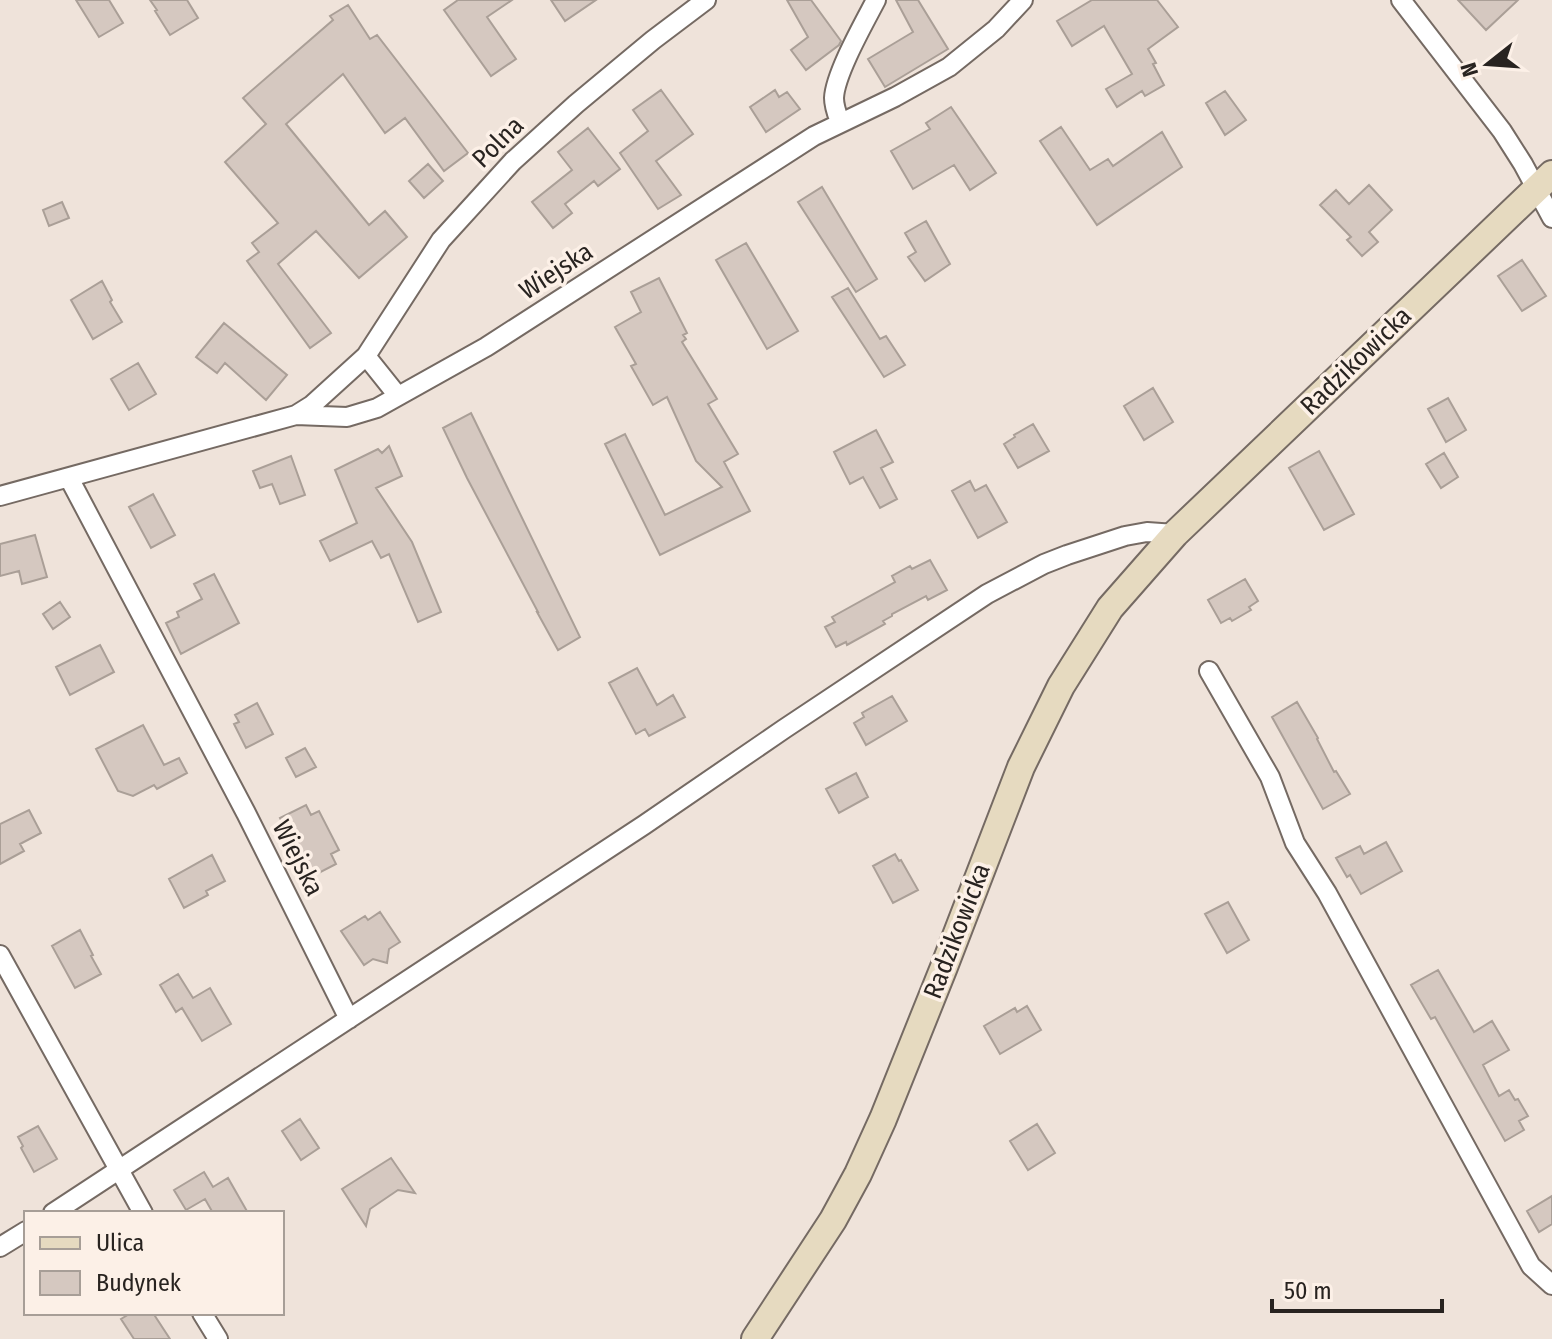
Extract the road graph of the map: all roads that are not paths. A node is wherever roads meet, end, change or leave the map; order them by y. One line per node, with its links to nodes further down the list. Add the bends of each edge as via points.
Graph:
1 (706, 0): 8 (street, Polna, via 513,161 441,240)
2 (876, 0): 5 (street, via 840,73 834,96)
3 (1023, 0): 5 (street, Wiejska, via 949,67)
4 (1401, 0): 6 (street)
5 (840, 122): 9 (street, Wiejska, via 486,347)
6 (1544, 181): 7 (street); 13 (street, Radzikowicka)
7 (1552, 218)
8 (366, 356): 9 (street); 10 (street, Polna)
9 (398, 396): 10 (street, Wiejska, via 347,417)
10 (296, 415): 11 (street, Wiejska)
11 (69, 478): 12 (street, Wiejska); 16 (street, Wiejska)
12 (0, 496)
13 (1175, 534): 16 (street, via 1125,536 1044,564 987,594); 25 (street, Radzikowicka, via 1110,608 1061,686 1021,767 858,1174)
14 (1209, 671): 22 (street, via 1270,777 1295,843 1531,1266)
15 (0, 955): 17 (street)
16 (349, 1019): 17 (street)
17 (118, 1171): 18 (street); 19 (street)
18 (56, 1211)
19 (142, 1211)
20 (24, 1232): 21 (street)
21 (0, 1247)
22 (1552, 1285)
23 (203, 1315): 24 (street)
24 (218, 1339)
25 (755, 1339)

